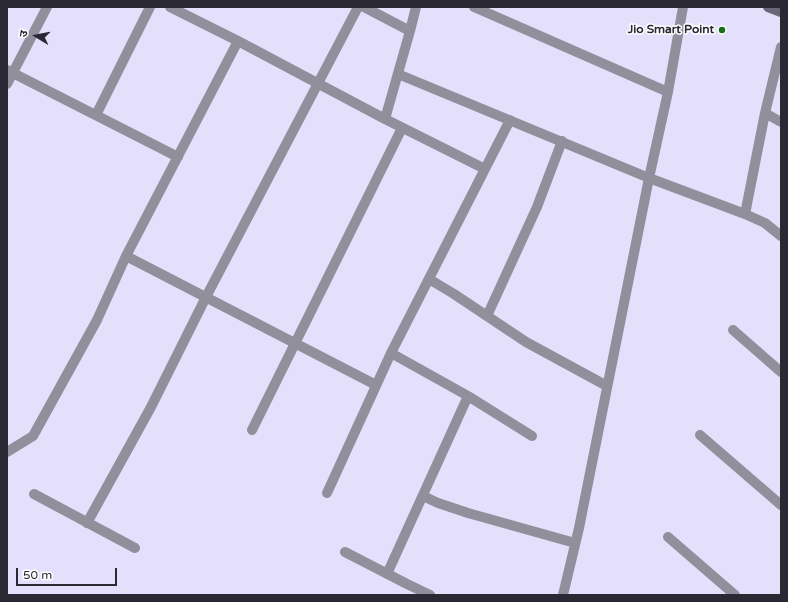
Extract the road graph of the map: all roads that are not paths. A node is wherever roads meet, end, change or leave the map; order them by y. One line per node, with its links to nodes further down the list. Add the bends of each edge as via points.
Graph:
1 (47, 7): 14 (street)
2 (150, 7): 20 (street)
3 (170, 7): 12 (street)
4 (358, 7): 17 (street)
5 (364, 7): 11 (street)
6 (416, 7): 11 (street)
7 (474, 7): 18 (street)
8 (683, 7): 18 (street)
9 (768, 7): 10 (main road)
10 (781, 12)
11 (410, 31): 15 (street)
12 (238, 41): 17 (street); 26 (street)
13 (781, 47): 19 (street)
14 (10, 71): 16 (street); 20 (street)
15 (398, 74): 21 (street); 22 (street)
16 (7, 84)
17 (319, 84): 21 (street); 33 (street)
18 (668, 92): 28 (street)
19 (765, 112): 23 (street); 29 (street)
20 (96, 115): 26 (street)
21 (385, 119): 24 (street)
22 (510, 120): 25 (street); 27 (street)
23 (781, 122)
24 (402, 128): 27 (street); 36 (street)
25 (562, 141): 28 (street); 34 (street, via 537,207)
26 (178, 156): 31 (street)
27 (485, 169): 32 (street)
28 (649, 178): 29 (street); 40 (street)
29 (745, 214): 30 (street, via 765,223)
30 (781, 236)
31 (126, 256): 33 (street); 45 (street, via 97,320 33,436)
32 (429, 279): 34 (street); 37 (street)
33 (206, 297): 36 (street); 50 (street, via 151,407)
34 (487, 316): 40 (street, via 526,342)
35 (733, 330): 38 (street)
36 (295, 343): 39 (street); 42 (street)
37 (391, 353): 39 (street); 41 (street)
38 (781, 372)
39 (376, 385): 46 (street)
40 (607, 386): 52 (street)
41 (468, 396): 44 (street); 48 (street)
42 (252, 430)
43 (700, 435): 49 (street)
44 (532, 436)
45 (7, 452)
46 (327, 493)
47 (34, 494): 50 (street)
48 (423, 496): 52 (street, via 468,513); 55 (street)
49 (781, 506)
50 (87, 523): 53 (street)
51 (668, 537): 58 (street)
52 (575, 543): 57 (street)
53 (135, 548)
54 (345, 552): 55 (street)
55 (387, 574): 56 (street)
56 (430, 595)
57 (563, 595)
58 (735, 595)

